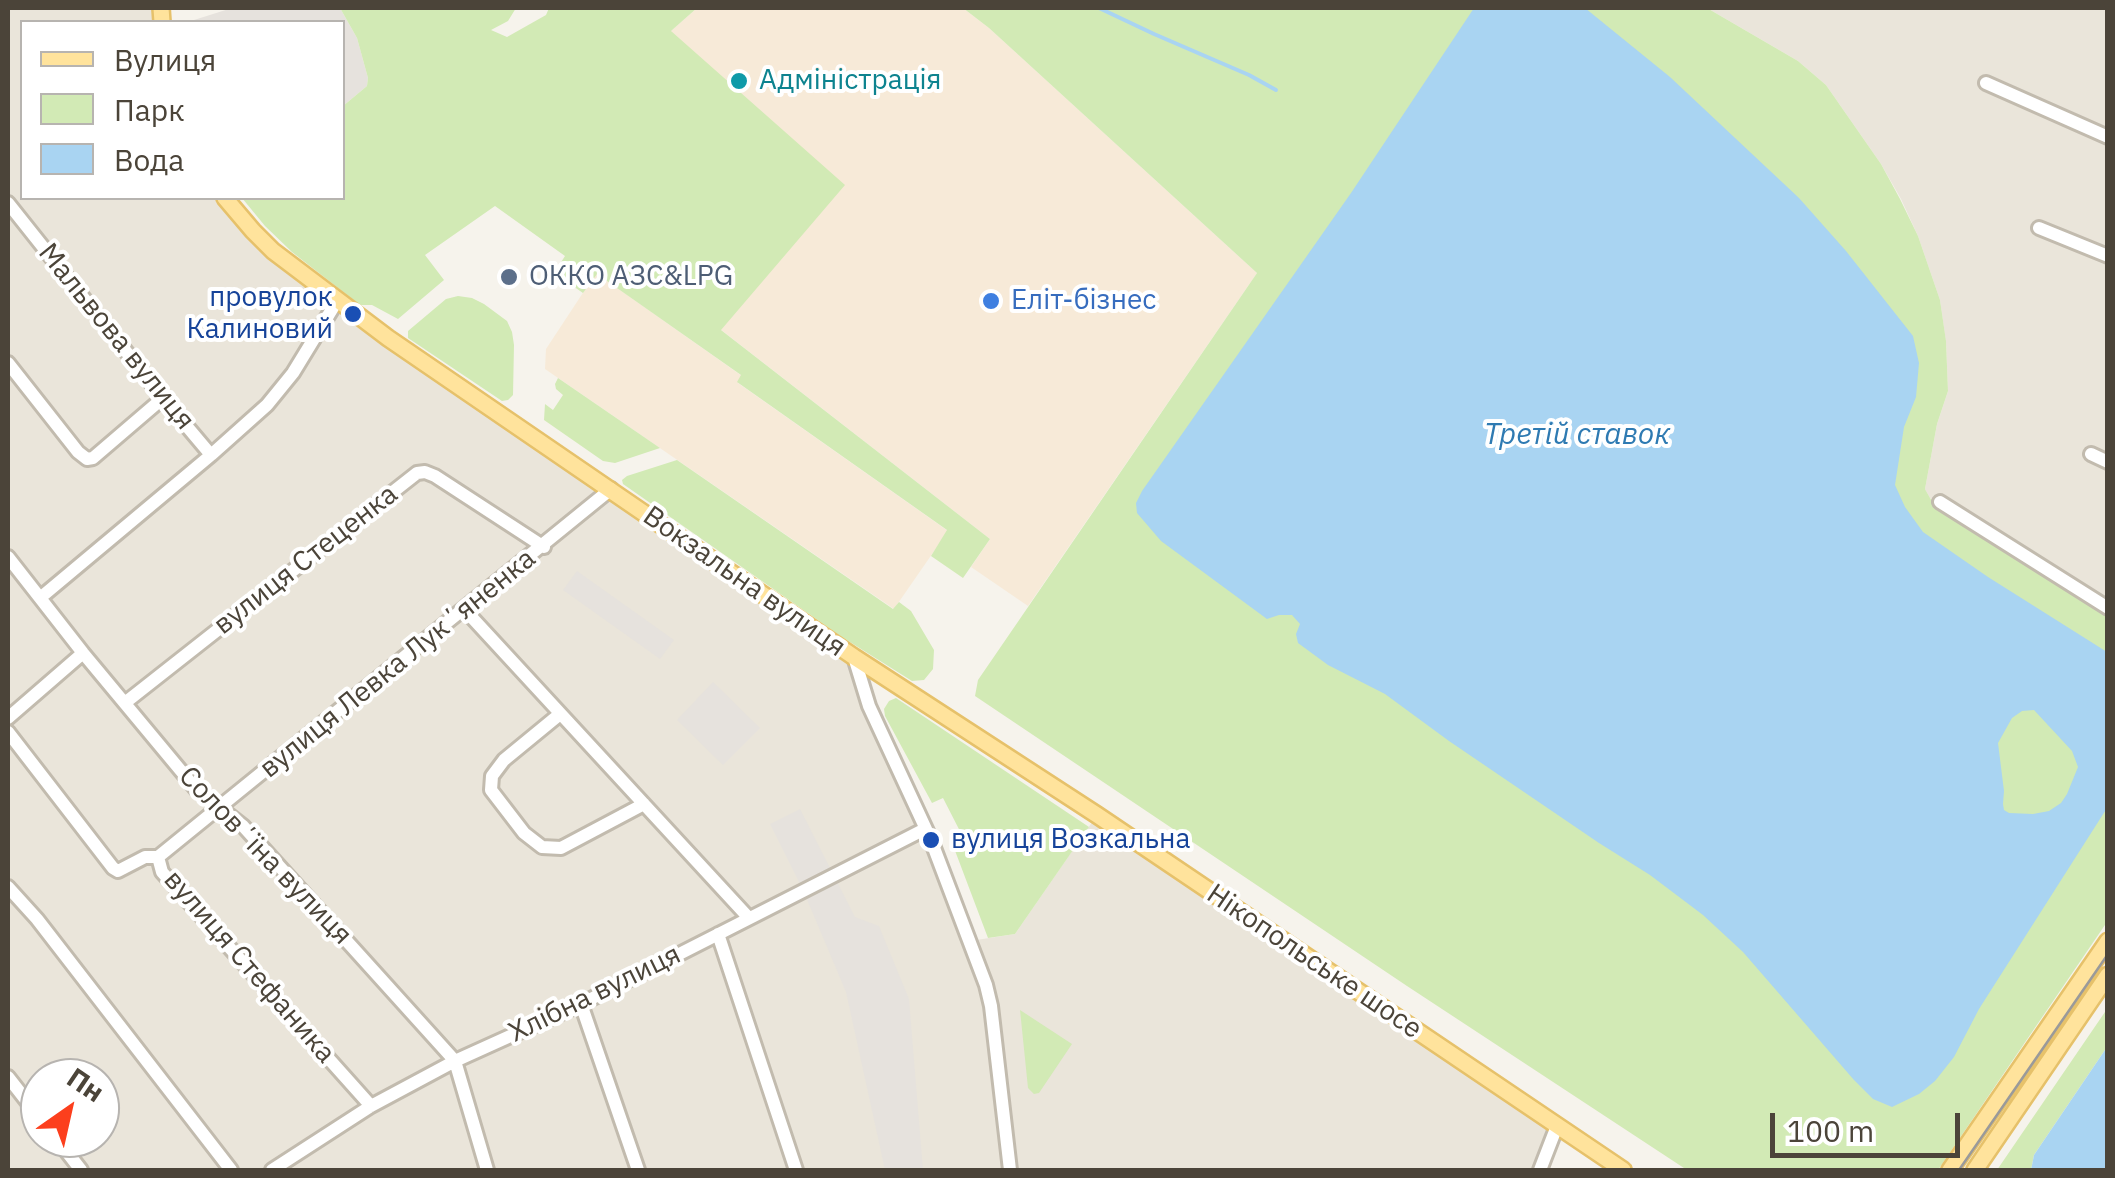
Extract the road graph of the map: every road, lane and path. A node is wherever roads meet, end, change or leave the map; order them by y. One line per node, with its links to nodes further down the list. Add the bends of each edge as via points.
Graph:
1 (1986, 83): 2 (street)
2 (2108, 137)
3 (227, 200): 7 (main road, Вокзальна вулиця, via 273,251)
4 (8, 203): 9 (street, Мальвова вулиця)
5 (2039, 228): 6 (street)
6 (2108, 256)
7 (337, 301): 11 (street, Мальвова вулиця, via 293,373); 13 (main road, Вокзальна вулиця)
8 (8, 363): 9 (street, via 86,459)
9 (163, 398): 11 (street, Мальвова вулиця)
10 (2091, 454): 12 (street)
11 (212, 455): 17 (street)
12 (2108, 462)
13 (611, 489): 15 (street, вулиця Левка Лукʼяненка); 21 (main road, Вокзальна вулиця)
14 (1940, 502): 18 (street)
15 (544, 546): 19 (street, вулиця Левка Лукʼяненка); 22 (street, вулиця Стеценка, via 434,476 417,473)
16 (8, 557): 17 (street, Соловʼїна вулиця)
17 (40, 598): 20 (street, Соловʼїна вулиця)
18 (2108, 608)
19 (465, 610): 23 (street); 27 (street, вулиця Левка Лукʼяненка)
20 (83, 653): 22 (street, Соловʼїна вулиця); 24 (street)
21 (854, 656): 28 (street, Вокзальна вулиця, via 869,706); 38 (main road, Нікопольське шосе)
22 (126, 702): 27 (street, Соловʼїна вулиця, via 196,789)
23 (560, 714): 26 (street); 26 (street, via 492,776 491,790 524,833 542,847 560,848)
24 (8, 718)
25 (8, 732): 29 (street, вулиця Стефаника, via 118,872)
26 (644, 804): 31 (street)
27 (220, 807): 29 (street, вулиця Левка Лукʼяненка); 36 (street, Соловʼїна вулиця)
28 (925, 829): 31 (street, Хлібна вулиця); 44 (street, Вокзальна вулиця, via 986,985)
29 (158, 857): 37 (street, вулиця Стефаника, via 162,872)
30 (8, 887): 39 (street)
31 (748, 917): 32 (street, Хлібна вулиця)
32 (718, 934): 35 (street, Хлібна вулиця); 43 (street)
33 (2108, 941): 47 (main road)
34 (2108, 975): 48 (main road)
35 (580, 1004): 36 (street, Хлібна вулиця); 42 (street)
36 (455, 1062): 37 (street, Хлібна вулиця); 41 (street, Соловʼїна вулиця)
37 (371, 1106): 40 (street, Хлібна вулиця)
38 (1557, 1126): 45 (street); 46 (main road, Нікопольське шосе)
39 (231, 1170)
40 (272, 1170)
41 (487, 1170)
42 (638, 1170)
43 (796, 1170)
44 (1010, 1170)
45 (1540, 1170)
46 (1623, 1170)
47 (1950, 1170)
48 (1975, 1170)

